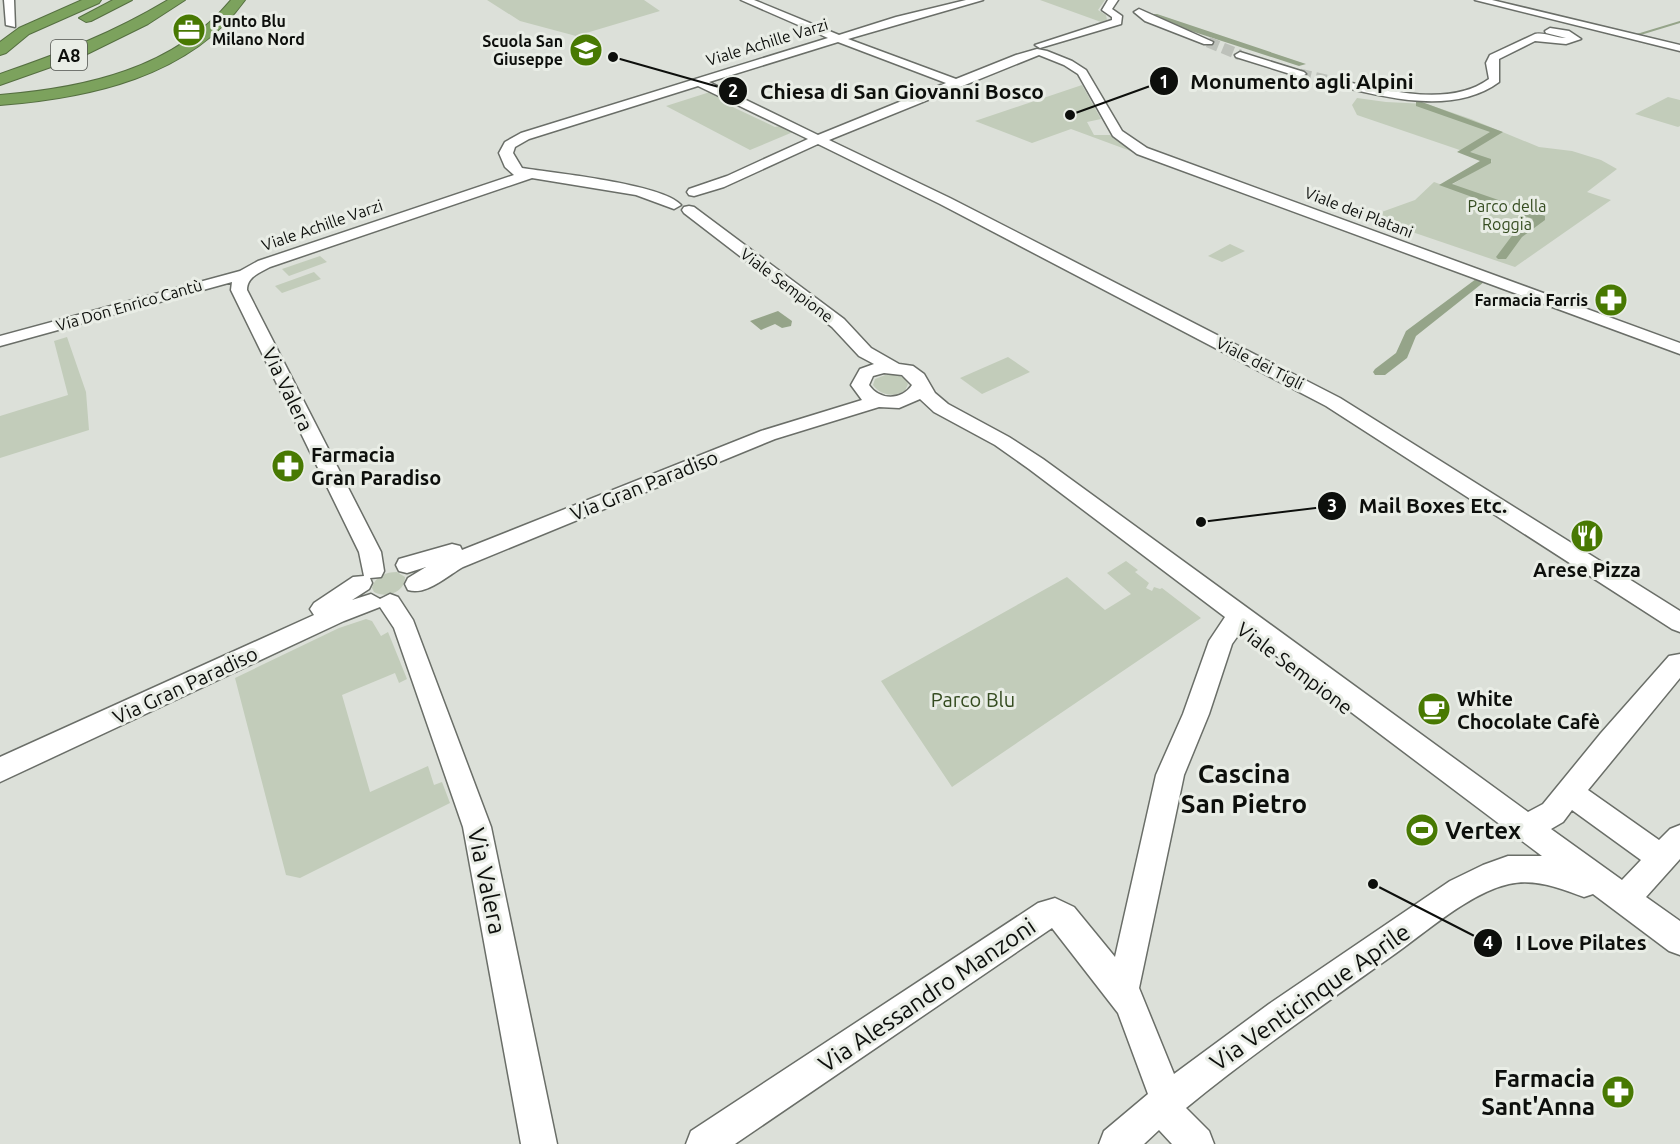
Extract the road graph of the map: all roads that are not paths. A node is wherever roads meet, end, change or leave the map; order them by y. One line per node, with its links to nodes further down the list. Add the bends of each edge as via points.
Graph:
1 (9, 0): 15 (street)
2 (82, 0): 17 (highway)
3 (94, 0): 22 (highway, A8, via 18,34)
4 (125, 0): 16 (highway, A8)
5 (178, 0): 28 (highway, A8, via 92,46)
6 (238, 0): 32 (highway, via 224,19 200,39 143,70 88,88)
7 (746, 0): 19 (street)
8 (978, 0): 19 (street, Viale Achille Varzi)
9 (1113, 0): 12 (street, via 1107,10)
10 (1146, 0): 13 (street)
11 (1480, 0): 21 (street)
12 (1113, 14): 13 (street); 24 (street, via 1118,18 1114,24 1062,40)
13 (1130, 18): 14 (street); 14 (street); 24 (street)
14 (1154, 21): 20 (street)
15 (12, 25)
16 (50, 36)
17 (0, 37)
18 (1541, 37): 31 (street, via 1494,57 1495,80 1471,93 1428,96)
19 (838, 38): 29 (street, Viale Achille Varzi); 30 (street)
20 (1208, 42)
21 (1680, 48)
22 (0, 50)
23 (21, 52): 26 (highway)
24 (1045, 52): 30 (street, via 1020,57); 44 (street, Viale dei Platani, via 1082,72 1117,133 1142,151)
25 (1240, 55): 27 (street)
26 (0, 64)
27 (1300, 74)
28 (0, 80)
29 (700, 82): 33 (street, Viale dei Tigli); 34 (street, Viale Achille Varzi, via 525,136 510,145)
30 (956, 83): 33 (street)
31 (1347, 85)
32 (0, 100)
33 (820, 139): 37 (street); 52 (street, Viale dei Tigli, via 1333,402)
34 (506, 153): 35 (street, via 512,167); 36 (street)
35 (524, 172): 36 (street, Viale Achille Varzi); 38 (street, Viale Achille Varzi); 39 (street, Viale Sempione)
36 (502, 174): 38 (street, Viale Achille Varzi)
37 (721, 184): 39 (street); 40 (street)
38 (481, 189): 41 (street, Viale Achille Varzi, via 264,264)
39 (684, 200): 40 (street, Viale Sempione); 40 (street, via 704,193)
40 (708, 207): 45 (street, Viale Sempione, via 732,244 838,323)
41 (244, 275): 42 (street, Via Don Enrico Cantù); 50 (street, Via Valera, via 240,290 360,535)
42 (7, 339): 43 (street, Via Don Enrico Cantù)
43 (0, 349)
44 (1680, 349)
45 (865, 352): 46 (street, Viale Sempione); 47 (street)
46 (892, 367): 47 (street, via 874,369); 48 (street, Viale Sempione, via 913,374)
47 (863, 379): 49 (street, via 865,394); 50 (street, Via Gran Paradiso, via 839,403 762,429 451,553)
48 (920, 387): 49 (street, Via Gran Paradiso, via 913,397); 57 (street, Viale Sempione, via 941,408 1036,464)
49 (887, 402): 50 (street, Via Gran Paradiso, via 768,435); 51 (street, Viale Sempione, via 933,413 1013,458)
50 (392, 588): 54 (street, Via Gran Paradiso, via 319,611); 55 (street, Via Gran Paradiso); 65 (street, Via Valera, via 477,827)
51 (1234, 623): 59 (street, Viale Sempione); 63 (street, via 1221,641 1167,784)
52 (1680, 623)
53 (1679, 665): 56 (street, via 1610,741)
54 (0, 757)
55 (0, 770)
56 (1570, 793): 57 (street, via 1553,813); 58 (street)
57 (1527, 827): 60 (street, Viale Sempione)
58 (1670, 848): 60 (street)
59 (1584, 883): 62 (street, Viale Sempione); 64 (street, Via Venticinque Aprile, via 1562,875 1516,869 1457,894)
60 (1625, 899): 61 (street, Viale Sempione)
61 (1680, 940)
62 (1680, 955)
63 (1123, 990): 64 (street, Via Alessandro Manzoni, via 1137,1016); 66 (street, Via Alessandro Manzoni, via 1063,918 1049,914)
64 (1163, 1103): 67 (street, Via Venticinque Aprile); 68 (street)
65 (539, 1144)
66 (704, 1144)
67 (1117, 1144)
68 (1196, 1144)

